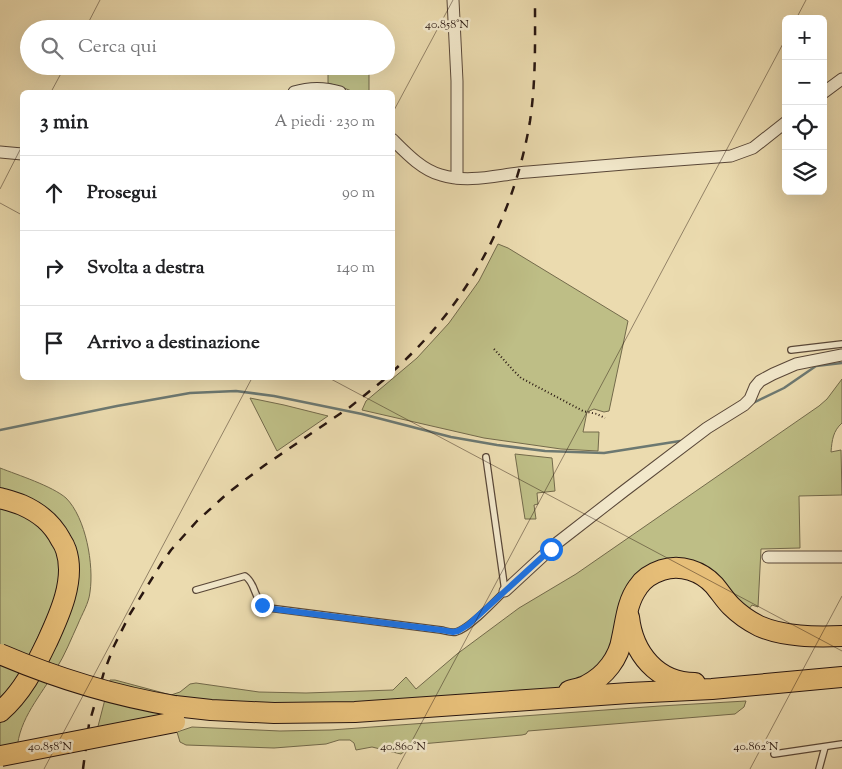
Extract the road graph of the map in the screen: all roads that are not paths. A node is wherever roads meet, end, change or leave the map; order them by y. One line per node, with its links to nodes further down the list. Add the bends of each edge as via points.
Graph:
1 (453, 0): 10 (street)
2 (842, 79): 5 (street)
3 (306, 90): 4 (street)
4 (333, 90)
5 (827, 90)
6 (782, 125): 10 (street, via 753,148 731,156)
7 (395, 142): 10 (street, via 432,172)
8 (0, 152): 9 (street)
9 (20, 154)
10 (457, 178)
11 (842, 344): 12 (lane)
12 (791, 350)
13 (842, 355): 19 (street, via 796,364 760,381 744,404 707,428 557,543)
14 (486, 457): 19 (lane)
15 (0, 498): 27 (highway, via 42,515 56,530 66,551 68,566 65,599 45,647 27,681)
16 (768, 557): 17 (street)
17 (842, 557)
18 (196, 590): 19 (lane, via 245,576 259,602 269,608 453,632 468,625)
19 (506, 591)
20 (628, 607): 21 (highway, via 639,585 657,572 686,569 708,578 731,606 758,625 790,635); 24 (highway, via 638,649 661,673 689,683); 26 (highway, via 618,652 596,680 564,693)
21 (841, 636)
22 (0, 654): 28 (highway, bridge, via 44,672)
23 (842, 676): 24 (highway)
24 (749, 686): 25 (highway); 26 (highway); 28 (highway, via 304,721 193,719)
25 (842, 686)
26 (478, 703): 28 (highway, via 306,714)
27 (0, 712)
28 (175, 714): 32 (highway, bridge)
29 (842, 744): 30 (lane)
30 (825, 747): 31 (lane); 33 (lane)
31 (774, 754)
32 (1, 756)
33 (819, 769)

